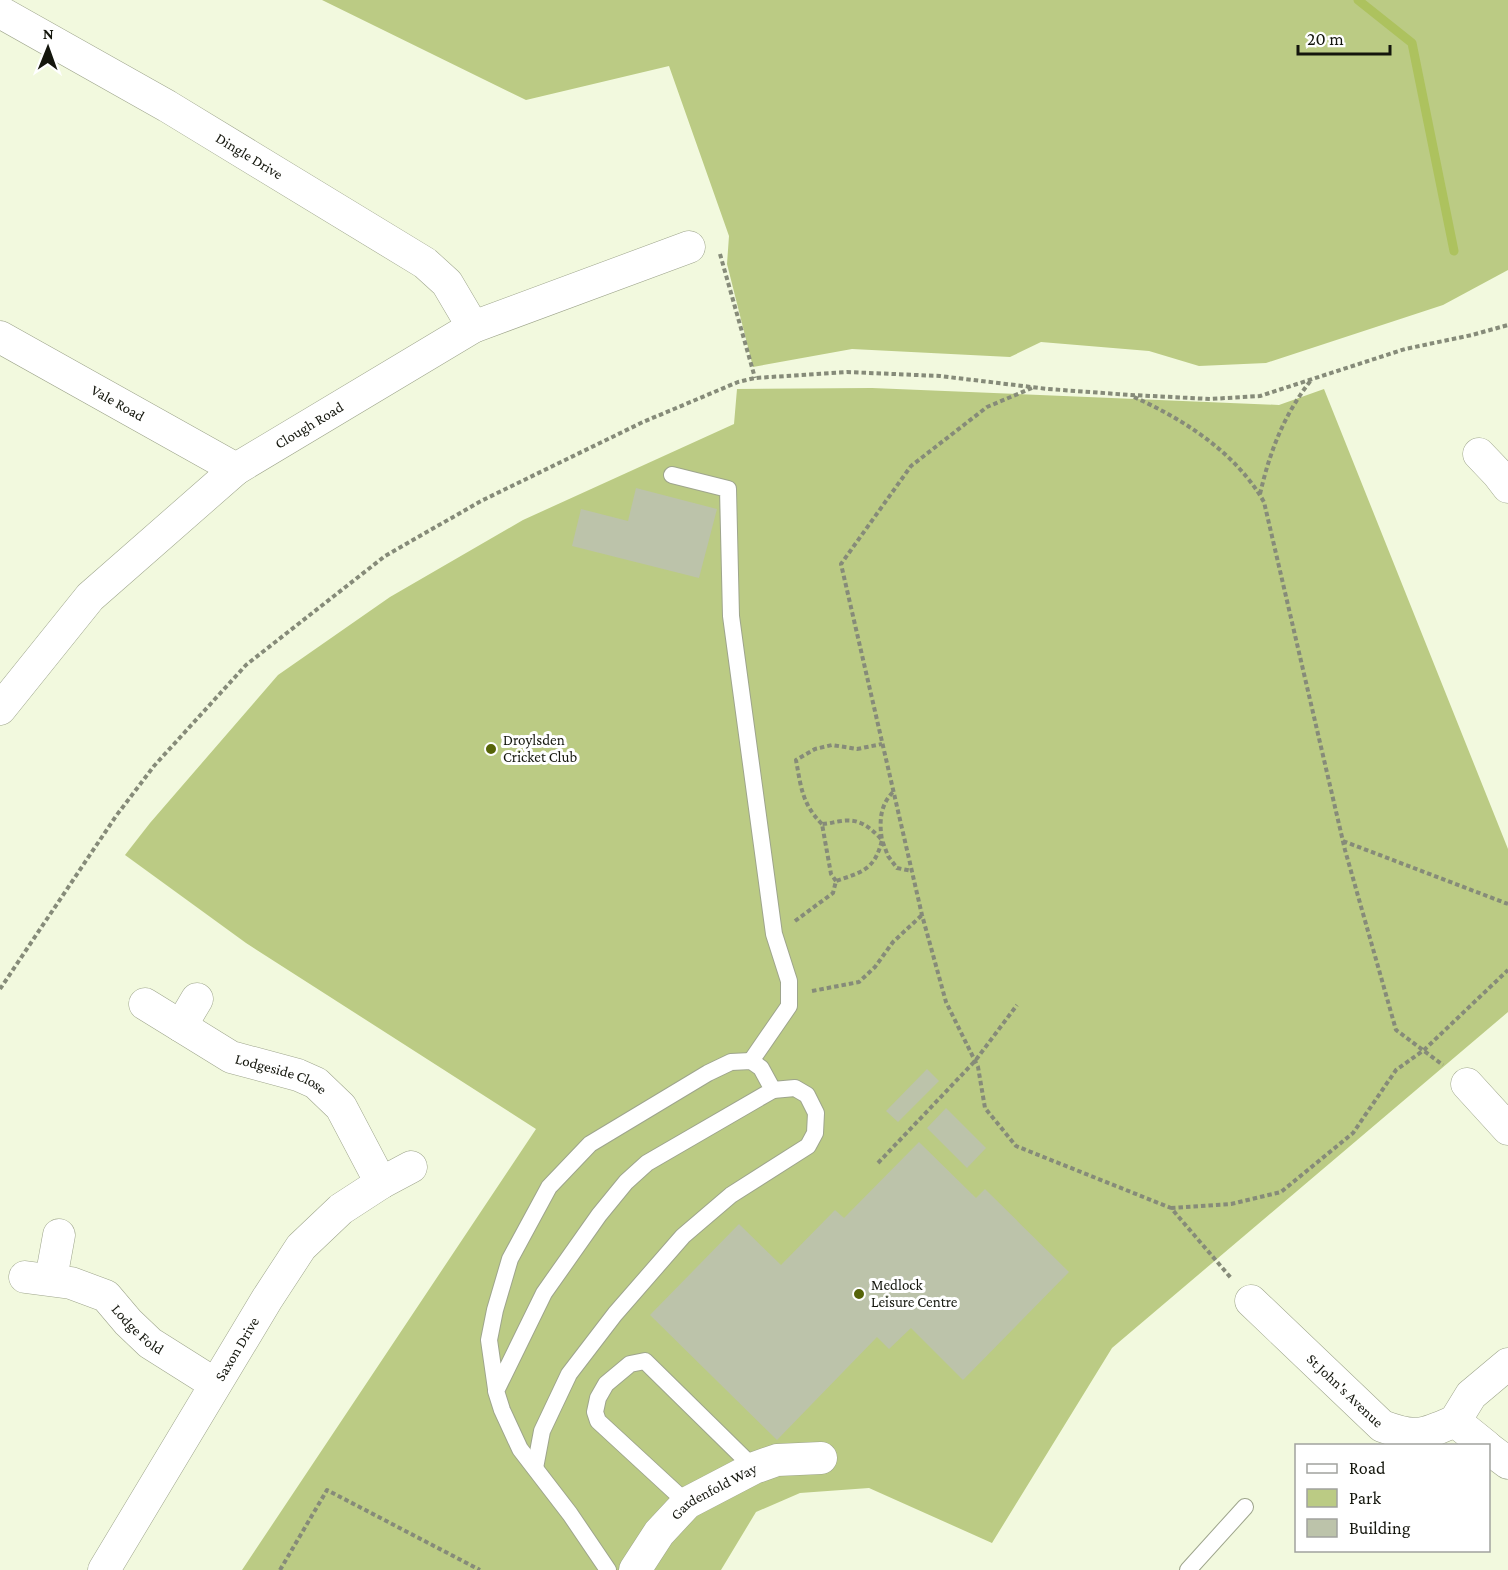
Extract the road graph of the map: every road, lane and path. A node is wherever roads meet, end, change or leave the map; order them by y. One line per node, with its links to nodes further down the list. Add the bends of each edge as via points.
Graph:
1 (0, 12): 4 (street, Dingle Drive, via 167,106 424,263 447,283)
2 (690, 246): 4 (street, Clough Road); 6 (path, via 718,250)
3 (1508, 325): 7 (path, via 1405,349)
4 (473, 327): 11 (street, Clough Road)
5 (0, 338): 11 (street, Vale Road)
6 (755, 378): 8 (path, via 847,372 940,376); 27 (path, via 643,422 461,512 385,555 246,665 154,766 116,816)
7 (1312, 378): 9 (path, via 1260,396 1210,399); 14 (path, via 1279,429)
8 (1034, 388): 9 (path); 16 (path, via 987,406 911,466 841,564)
9 (1131, 395): 14 (path, via 1168,412 1216,446)
10 (1479, 454): 13 (street)
11 (236, 469): 15 (street, Clough Road, via 90,597)
12 (672, 475): 25 (lane, via 728,489 731,616)
13 (1508, 487)
14 (1260, 495): 20 (path)
15 (0, 709)
16 (882, 744): 17 (path); 18 (path, via 857,749 832,745 796,760 804,801)
17 (893, 792): 19 (path, via 886,799 879,824); 21 (path)
18 (822, 824): 19 (path, via 856,820 869,826); 22 (path, via 831,874)
19 (882, 840): 21 (path, via 897,868); 22 (path, via 876,858 864,872)
20 (1342, 841): 23 (path); 33 (path, via 1396,1030)
21 (912, 871): 24 (path)
22 (836, 881): 25 (path, via 832,893)
23 (1508, 904)
24 (922, 915): 28 (path, via 859,982); 34 (path, via 946,1002)
25 (774, 934): 28 (lane)
26 (1508, 970): 33 (path)
27 (0, 989)
28 (790, 995): 35 (lane, via 789,1006)
29 (197, 999): 32 (street)
30 (145, 1004): 32 (street, Lodgeside Close)
31 (1017, 1005): 34 (path)
32 (181, 1026): 41 (street, Lodgeside Close, via 231,1057 316,1083 341,1107)
33 (1424, 1050): 36 (path); 42 (path, via 1396,1070 1353,1133 1281,1192 1231,1204)
34 (975, 1060): 39 (path); 42 (path, via 985,1108 1016,1146)
35 (751, 1061): 37 (lane, via 761,1068); 47 (lane, via 730,1062 708,1073 590,1144 549,1186 510,1259 495,1310 489,1340)
36 (1467, 1084): 38 (street)
37 (773, 1090): 47 (lane, via 647,1163 626,1182 544,1293); 53 (lane, via 795,1088 807,1095 816,1113 815,1133 808,1146 731,1195 683,1236 615,1314 569,1374 542,1431)
38 (1508, 1128)
39 (878, 1163)
40 (411, 1167): 41 (street, Saxon Drive)
41 (381, 1183): 46 (street, Saxon Drive, via 341,1209 301,1247)
42 (1171, 1208): 44 (path)
43 (59, 1235): 46 (street, Lodge Fold, via 38,1278 89,1288 106,1296 150,1343)
44 (1251, 1301): 48 (street, St John's Avenue, via 1382,1426 1403,1434 1426,1433)
45 (1508, 1364): 48 (street, via 1471,1395)
46 (215, 1384): 57 (street, Saxon Drive)
47 (496, 1391): 53 (lane, via 520,1449)
48 (1455, 1421): 49 (street)
49 (1483, 1444)
50 (1490, 1449): 52 (street)
51 (821, 1458): 54 (street, Gardenfold Way, via 777,1460)
52 (1508, 1463)
53 (535, 1468): 60 (lane)
54 (754, 1468): 55 (street, Gardenfold Way); 55 (lane, via 645,1361 630,1364 606,1384 598,1398 598,1421)
55 (687, 1503): 61 (street, Gardenfold Way, via 658,1533)
56 (1245, 1507): 62 (lane)
57 (104, 1570)
58 (280, 1570): 59 (path, via 327,1490)
59 (480, 1570)
60 (608, 1570)
61 (635, 1570)
62 (1188, 1570)

